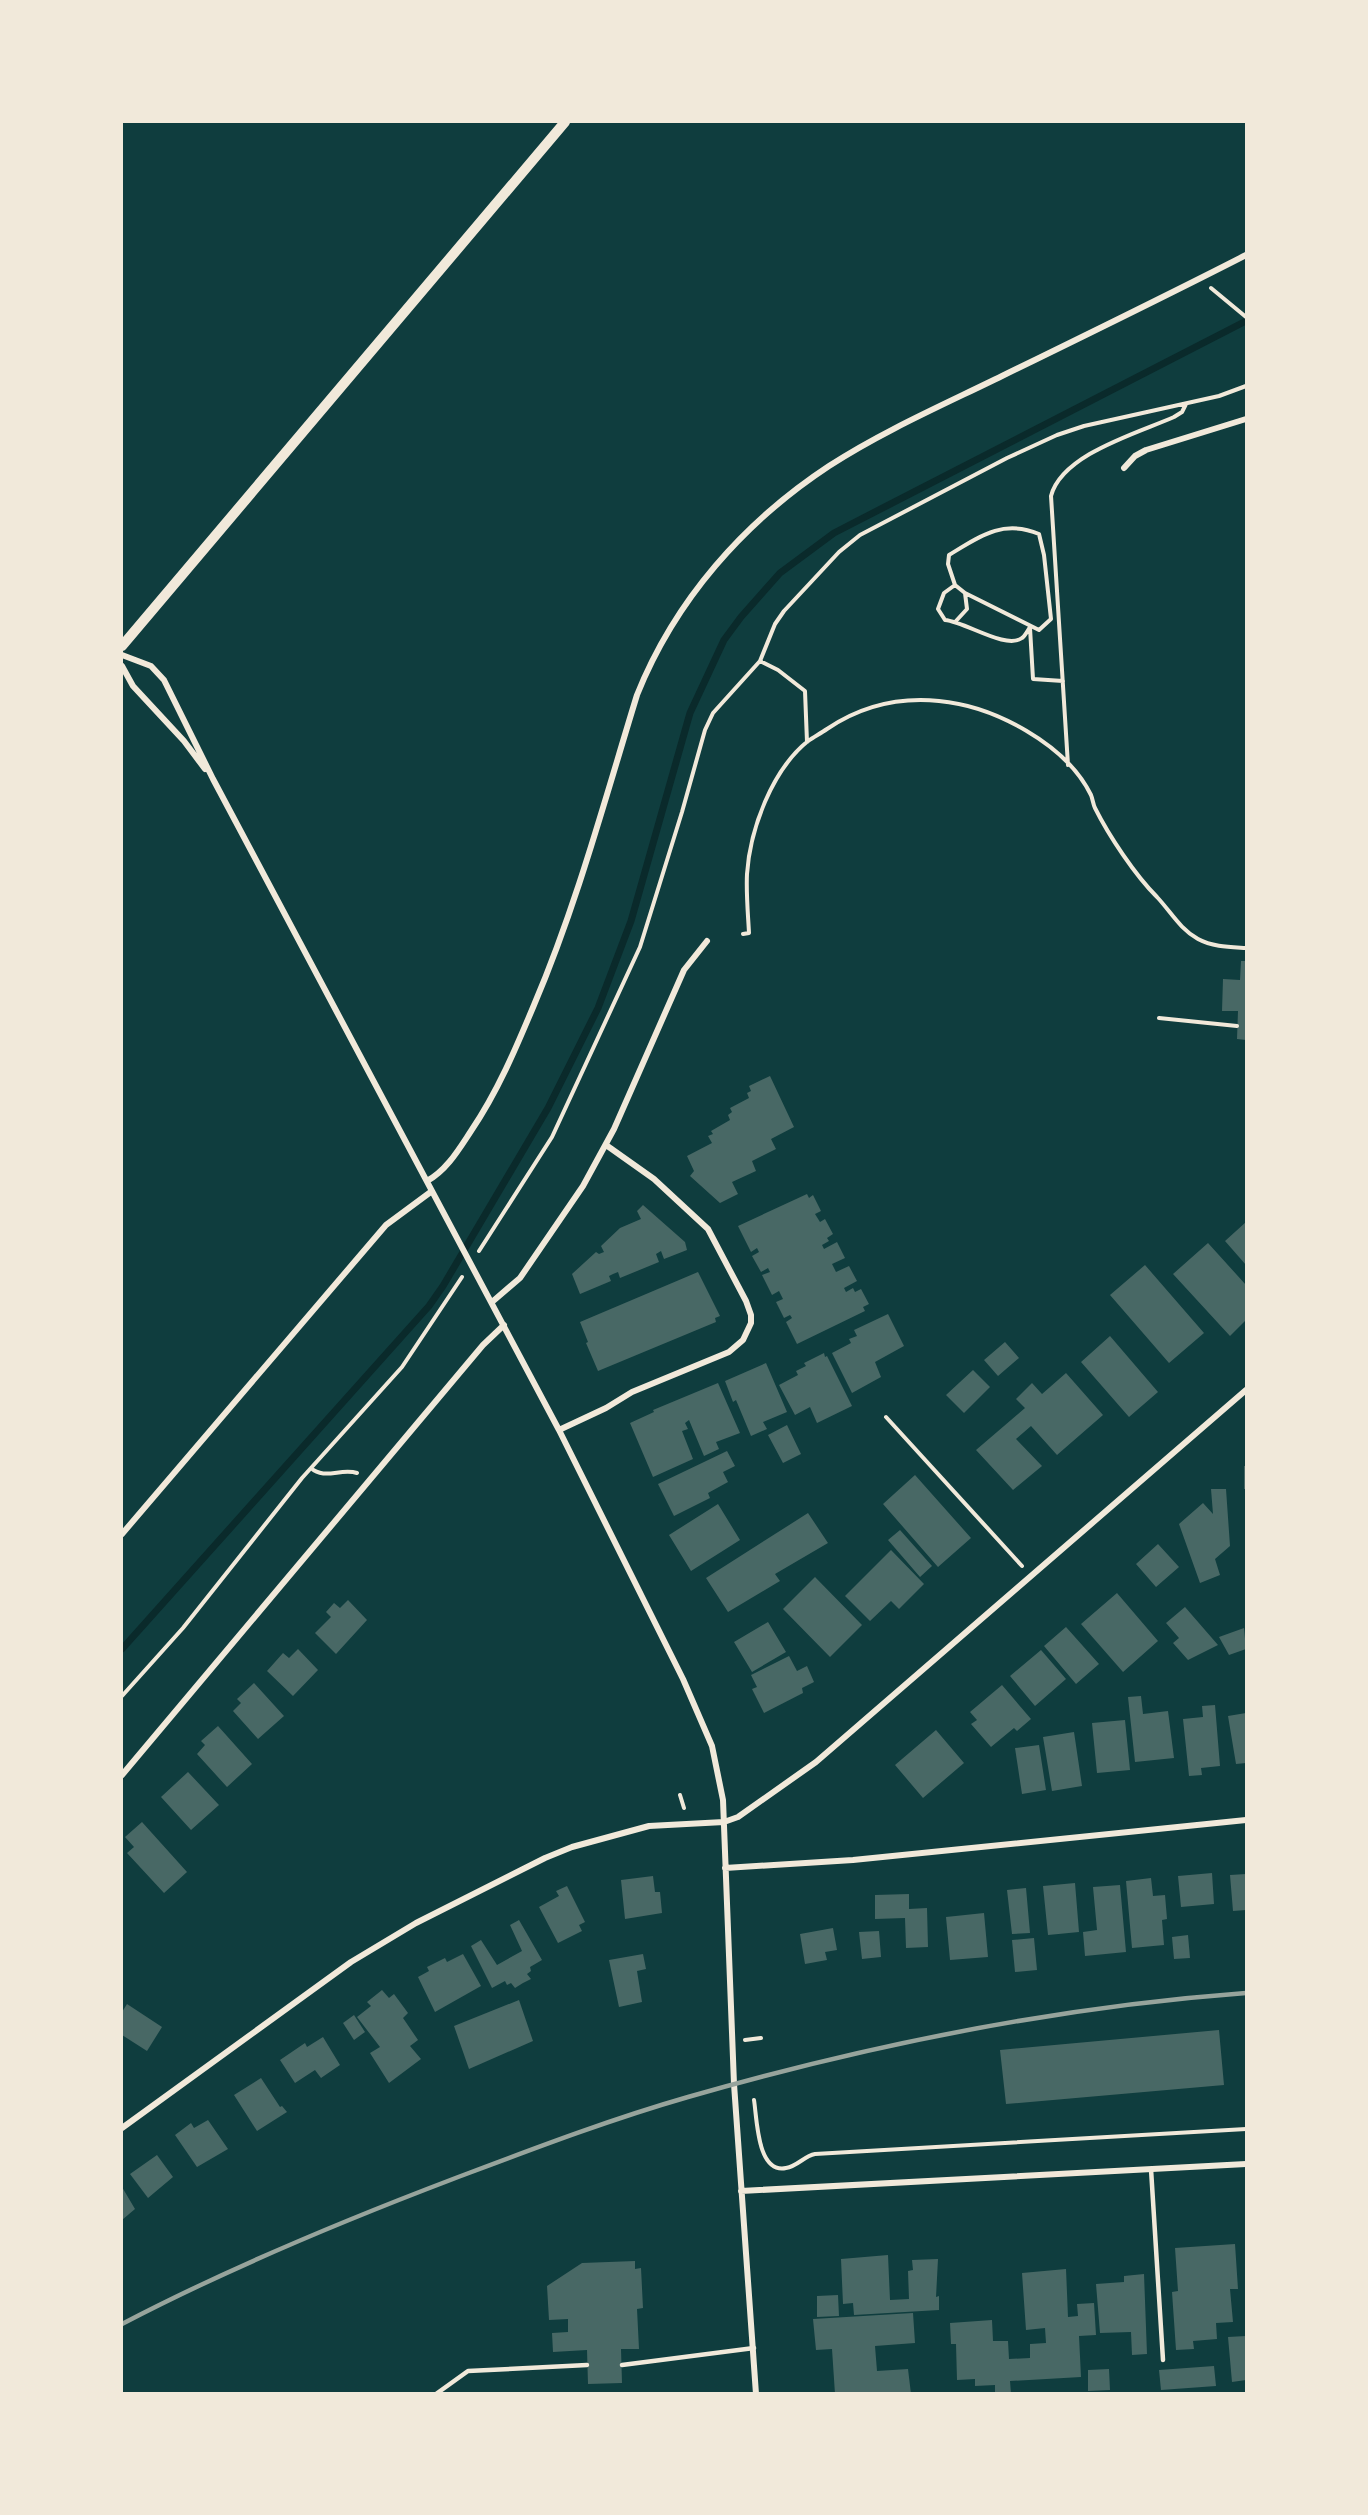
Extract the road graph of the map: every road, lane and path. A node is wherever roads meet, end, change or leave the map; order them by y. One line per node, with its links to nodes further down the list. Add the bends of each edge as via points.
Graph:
1 (565, 122): 13 (street)
2 (1246, 255): 3 (street)
3 (1203, 277): 4 (path, via 1214,292); 27 (street, via 849,454 797,488 726,552 669,628 648,665 578,893 516,1048 479,1120 442,1171)
4 (1245, 315)
5 (1246, 386): 6 (path)
6 (1186, 404): 15 (path, via 1057,435 860,535 784,611); 17 (path, via 1174,417 1096,449 1054,485)
7 (1246, 418): 8 (street, via 1146,450)
8 (1124, 468)
9 (955, 585): 10 (path); 11 (path, via 944,593 938,609 945,620); 12 (path, via 948,564 950,555 962,547 1004,527 1039,534 1051,619 1039,630)
10 (964, 594): 11 (path, via 967,609); 12 (path)
11 (956, 621): 12 (path, via 1007,643 1021,639)
12 (1030, 627): 17 (path, via 1033,680)
13 (122, 646)
14 (122, 655): 20 (street, via 151,666 164,680)
15 (760, 661): 18 (path, via 805,691); 29 (path, via 720,704 705,730 640,947 552,1137)
16 (122, 666): 20 (street, via 133,686)
17 (1063, 681): 19 (path)
18 (807, 742): 19 (path, via 870,707 896,700 945,701 974,706 1007,719 1051,748); 21 (path, via 780,774 760,814 747,875 749,933)
19 (1068, 765): 23 (path, via 1143,882 1176,922 1210,944)
20 (213, 779): 27 (street)
21 (743, 934)
22 (707, 941): 26 (street, via 675,987)
23 (1246, 948)
24 (1159, 1018): 25 (path)
25 (1237, 1026)
26 (606, 1145): 31 (street, via 520,1278); 35 (street, via 654,1179 708,1229 746,1301 751,1323 743,1340 729,1352 632,1392)
27 (427, 1181): 28 (street)
28 (432, 1191): 31 (street); 38 (street, via 386,1225)
29 (477, 1255)
30 (464, 1275): 36 (path, via 402,1367)
31 (492, 1302): 32 (street)
32 (504, 1325): 35 (street); 37 (street)
33 (1246, 1390): 39 (street)
34 (886, 1417): 39 (path)
35 (558, 1430): 45 (street, via 701,1719 719,1774)
36 (311, 1468): 37 (path, via 323,1474 353,1471); 40 (path, via 183,1628)
37 (371, 1479): 41 (street)
38 (122, 1534)
39 (1031, 1575): 45 (street, via 816,1762 751,1810)
40 (122, 1696)
41 (122, 1775)
42 (680, 1795): 43 (path)
43 (684, 1808)
44 (1246, 1820): 46 (street, via 853,1860)
45 (724, 1822): 46 (street); 48 (street, via 649,1826 572,1847 416,1923 351,1962)
46 (725, 1868): 52 (street)
47 (754, 2100): 49 (path, via 762,2153 770,2163 783,2169 815,2154)
48 (122, 2128)
49 (1246, 2130)
50 (1246, 2164): 51 (street)
51 (1151, 2169): 52 (street); 54 (lane)
52 (741, 2191): 53 (street)
53 (753, 2348): 56 (lane); 58 (street)
54 (1164, 2360)
55 (587, 2365): 57 (lane, via 468,2371)
56 (622, 2365)
57 (438, 2393)
58 (756, 2394)

